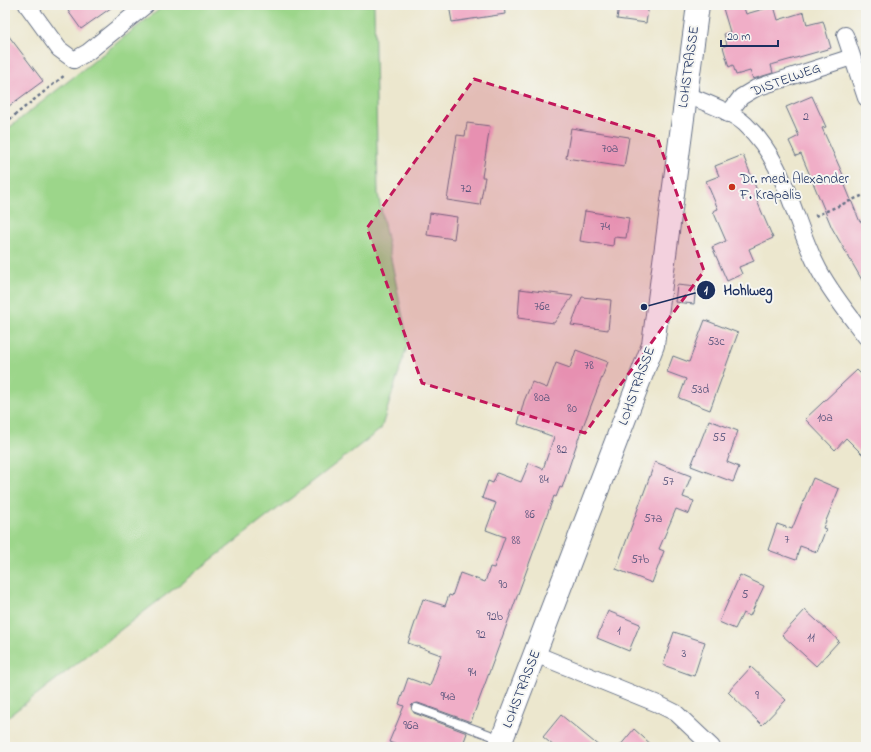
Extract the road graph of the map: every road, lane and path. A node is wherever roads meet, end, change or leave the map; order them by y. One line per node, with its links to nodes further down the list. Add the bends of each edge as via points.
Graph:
1 (27, 5): 6 (street, via 59,49)
2 (146, 5): 6 (street, via 88,52)
3 (698, 5): 7 (main road, LOHSTRASSE)
4 (845, 35): 5 (street)
5 (852, 57): 8 (street); 9 (street, DISTELWEG, via 756,88 741,97)
6 (74, 60): 10 (path, via 69,72)
7 (685, 94): 9 (street); 14 (main road, LOHSTRASSE, via 653,345)
8 (866, 98)
9 (728, 114): 12 (street, via 743,123 768,148 781,174)
10 (5, 123)
11 (866, 194): 12 (path)
12 (798, 224): 13 (street, via 819,270)
13 (866, 337)
14 (535, 654): 16 (main road, LOHSTRASSE); 17 (street, via 676,713)
15 (416, 708): 16 (lane)
16 (501, 743)
17 (712, 747)

